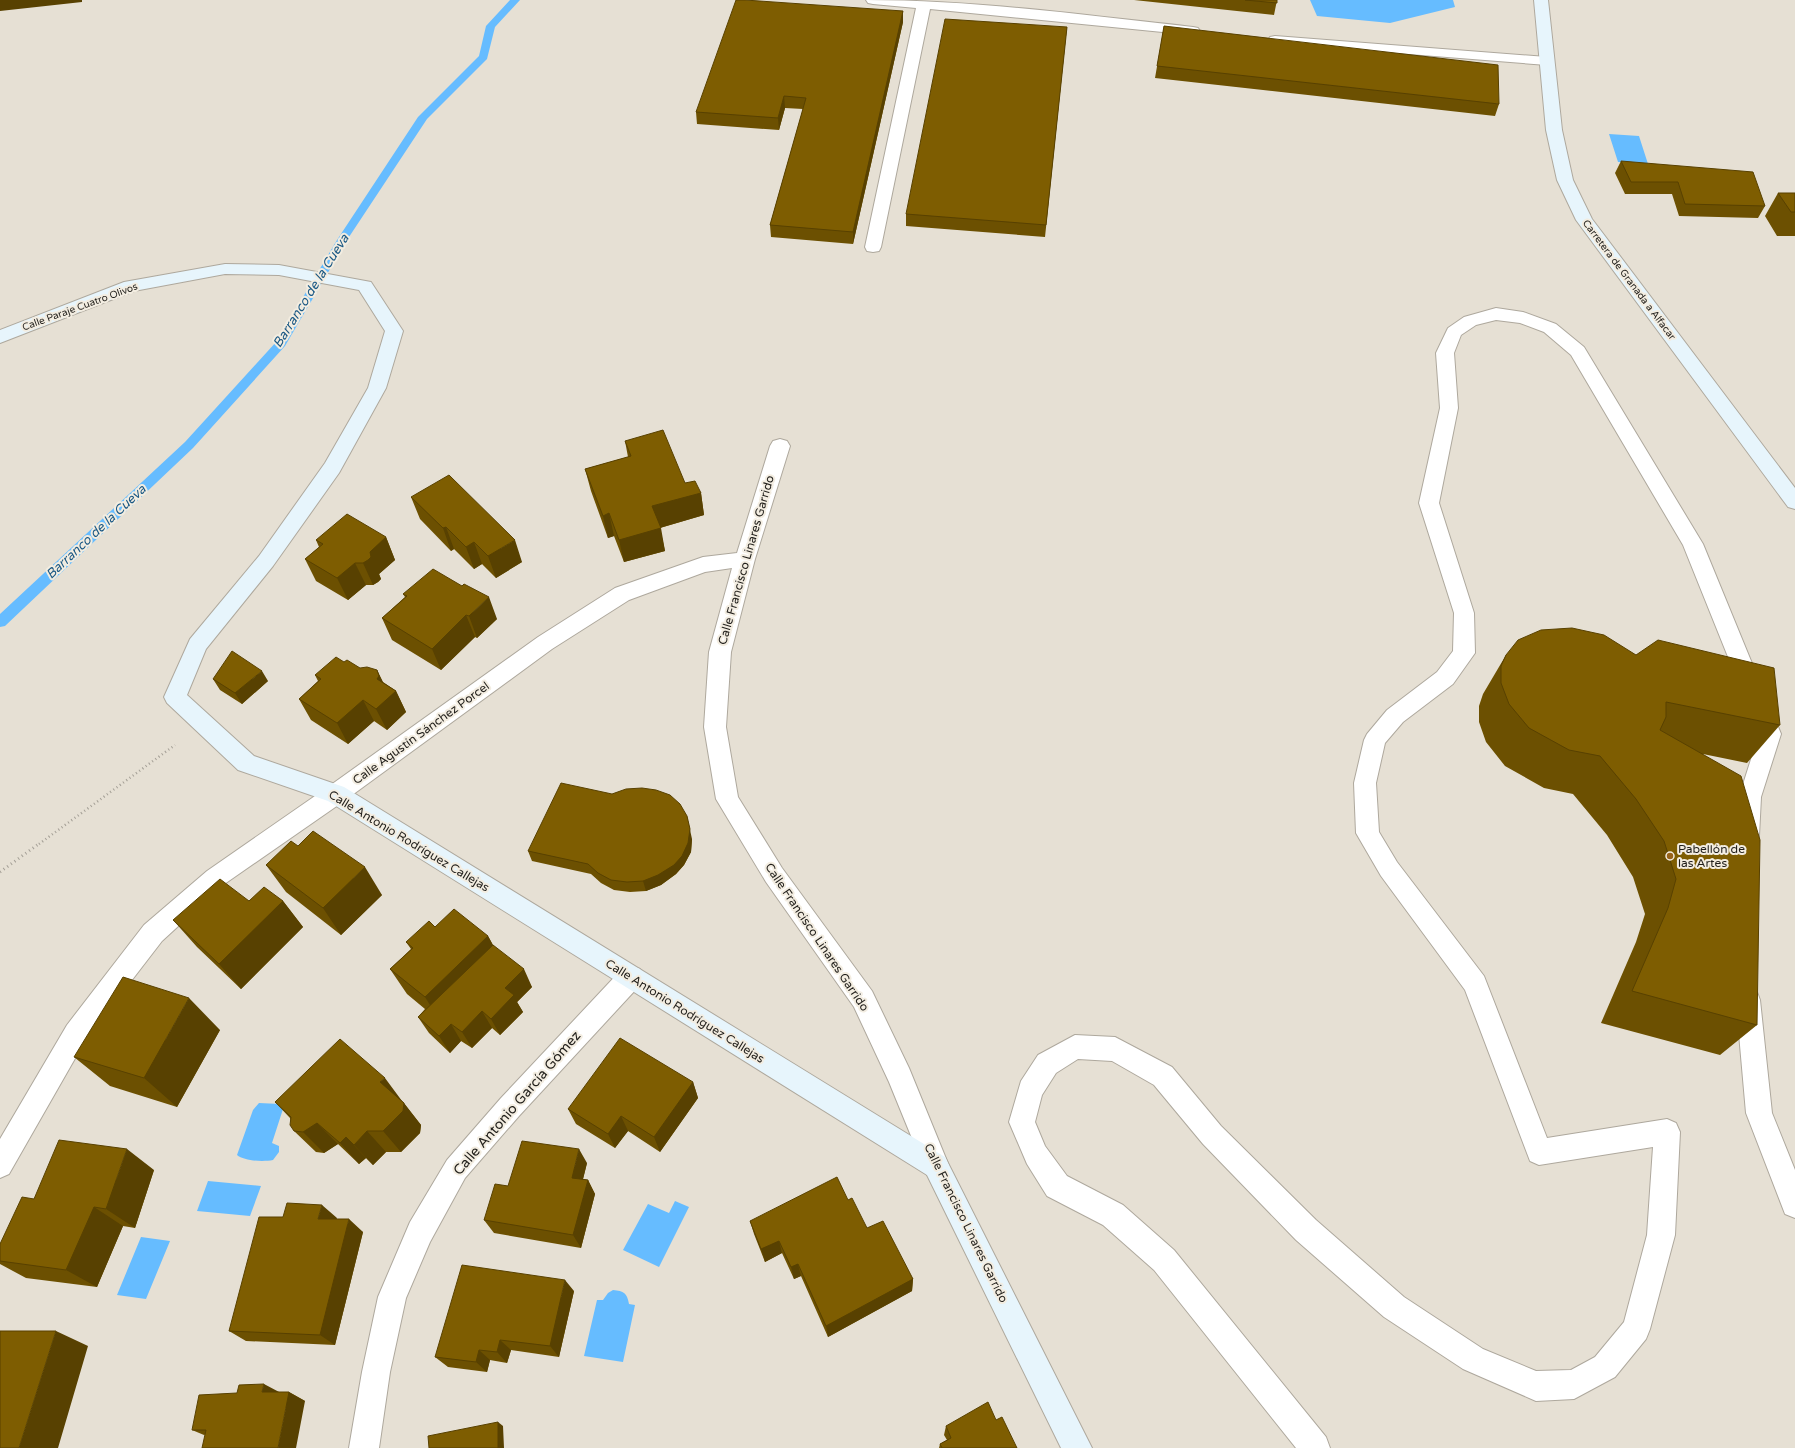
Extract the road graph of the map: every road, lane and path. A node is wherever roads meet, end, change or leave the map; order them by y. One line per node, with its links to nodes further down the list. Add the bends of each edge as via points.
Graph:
1 (873, 0): 3 (street)
2 (1541, 0): 6 (street, Carretera de Granada a Alfacar)
3 (924, 5): 4 (street); 7 (street)
4 (1208, 33)
5 (1264, 39): 6 (street)
6 (1547, 61): 11 (street, Carretera de Granada a Alfacar, via 1554,130 1565,180 1584,220)
7 (873, 247)
8 (365, 286): 9 (street, Calle Paraje Cuatro Olivos, via 280,270 226,269 130,286); 13 (street, Calle Antonio Rodríguez Callejas, via 394,331 377,388 332,468 266,561 197,645 175,697)
9 (0, 336)
10 (780, 446): 12 (street, Calle Francisco Linares Garrido)
11 (1795, 502)
12 (745, 560): 14 (street, Calle Agustín Sánchez Porcel, via 703,565 622,594 544,643); 20 (street, Calle Francisco Linares Garrido, via 720,652 715,727 727,799 774,875 863,999 900,1077)
13 (204, 724): 14 (street, Calle Antonio Rodríguez Callejas, via 246,763); 16 (path)
14 (336, 794): 17 (street, Calle Antonio Rodríguez Callejas); 19 (street, Calle Agustín Sánchez Porcel, via 215,878 153,933 76,1033)
15 (1746, 858): 24 (street, via 1740,793 1770,734 1694,544 1578,351 1550,328 1523,318 1496,314 1470,321 1454,332 1445,353 1449,408 1429,503 1464,613 1464,653 1445,678 1395,716 1375,740 1365,783 1368,833 1389,869 1475,984 1539,1152 1667,1132 1661,1235 1636,1329 1605,1367 1574,1384 1536,1386 1473,1359 1394,1307 1301,1224 1212,1135 1163,1076 1115,1049 1075,1047 1047,1064 1030,1090 1022,1122 1036,1155 1057,1186 1113,1214 1164,1260)
16 (0, 872)
17 (631, 977): 20 (street, Calle Antonio Rodríguez Callejas); 22 (street, Calle Antonio García Gómez, via 456,1169 420,1232 392,1297 376,1372)
18 (1747, 981): 21 (street, via 1759,1113)
19 (0, 1165)
20 (936, 1166): 23 (street, Calle Francisco Linares Garrido)
21 (1795, 1204)
22 (364, 1448)
23 (1077, 1448)
24 (1315, 1448)

